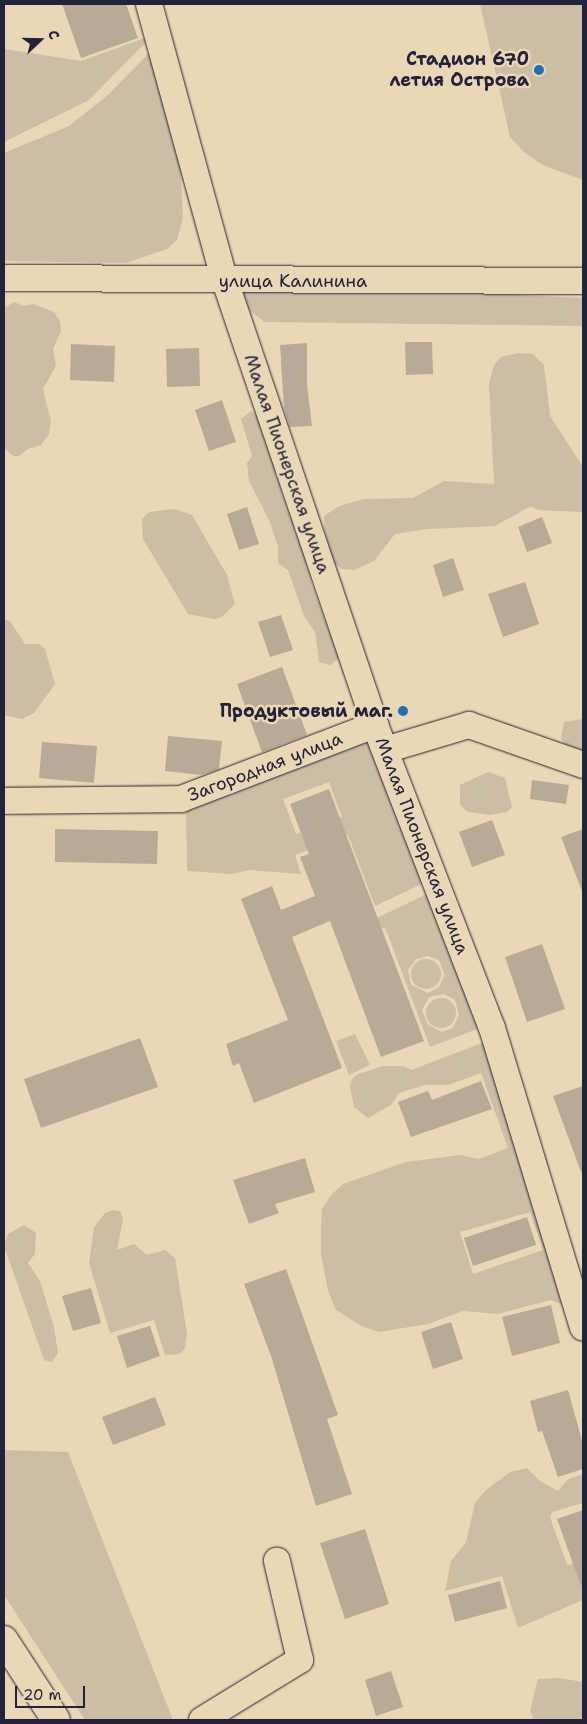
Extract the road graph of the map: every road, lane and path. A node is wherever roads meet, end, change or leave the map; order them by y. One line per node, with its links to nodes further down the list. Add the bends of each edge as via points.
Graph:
1 (149, 4): 3 (street, Малая Пионерская улица)
2 (4, 278): 3 (street, улица Калинина)
3 (225, 282): 4 (street, улица Калинина); 5 (street, Малая Пионерская улица)
4 (583, 282)
5 (375, 725): 6 (street, Малая Пионерская улица); 8 (street, Загородная улица, via 181,799)
6 (385, 750): 7 (street, via 469,725); 9 (street, Малая Пионерская улица, via 492,1028)
7 (583, 765)
8 (4, 801)
9 (583, 1327)
10 (277, 1561): 13 (street, via 300,1660)
11 (4, 1640): 12 (highway)
12 (56, 1720)
13 (202, 1720)

